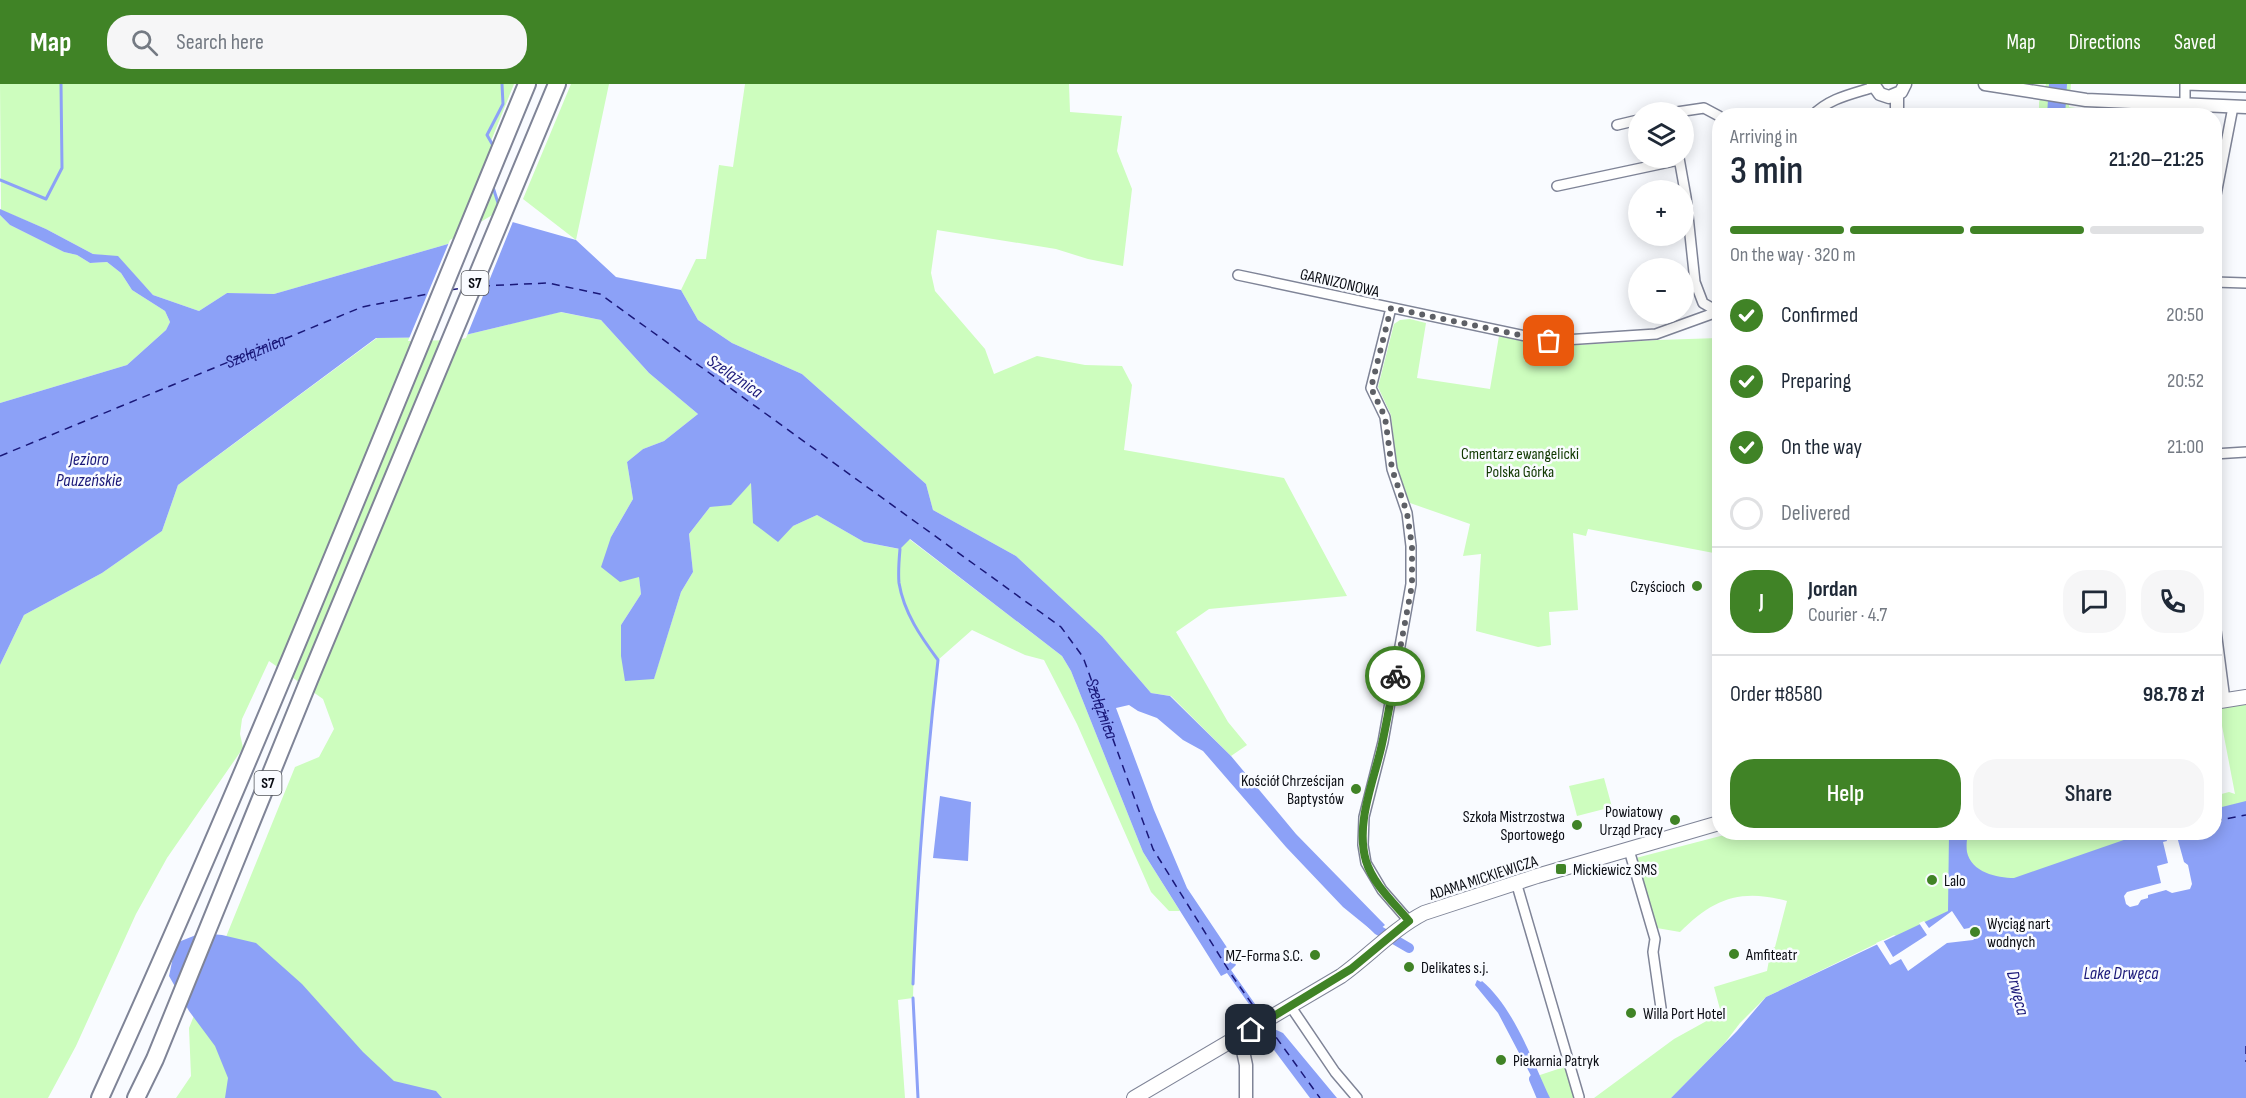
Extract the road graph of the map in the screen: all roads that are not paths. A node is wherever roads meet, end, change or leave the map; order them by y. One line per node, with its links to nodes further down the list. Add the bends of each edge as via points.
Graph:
1 (527, 84): 38 (highway, S7, via 287,668)
2 (557, 84): 39 (highway, S7)
3 (1985, 84): 7 (street, via 2069,97)
4 (1874, 86): 6 (street, via 1880,94); 9 (street)
5 (2246, 87): 7 (street, via 2185,85)
6 (1896, 92): 10 (street); 11 (street)
7 (2185, 105): 8 (street)
8 (2240, 107): 18 (street)
9 (1819, 108)
10 (1893, 108)
11 (1897, 108)
12 (1694, 109): 13 (street)
13 (1712, 112)
14 (1628, 122): 15 (street)
15 (1617, 125)
16 (1638, 168): 19 (street, GARNIZONOWA)
17 (1681, 168): 24 (street, GARNIZONOWA, via 1695,282 1703,303)
18 (2222, 175)
19 (1557, 186)
20 (1238, 274): 23 (street, GARNIZONOWA)
21 (2222, 282): 22 (street)
22 (2246, 283)
23 (1391, 308): 25 (street, GARNIZONOWA, via 1549,341 1656,334); 33 (street, via 1371,388 1385,417 1392,469 1407,513 1412,585 1383,742 1364,817 1363,845 1366,863 1382,890)
24 (1712, 308)
25 (1712, 314)
26 (2246, 452): 27 (street)
27 (2222, 454)
28 (2246, 697): 29 (main road)
29 (2222, 701)
30 (1712, 825): 31 (main road, ADAMA MICKIEWICZA)
31 (1629, 850): 32 (main road, ADAMA MICKIEWICZA); 34 (street, via 1654,939)
32 (1516, 882): 33 (main road, ADAMA MICKIEWICZA); 37 (street)
33 (1409, 921): 35 (main road, ADAMA MICKIEWICZA, via 1361,962)
34 (1661, 1008)
35 (1288, 1009): 36 (main road, ADAMA MICKIEWICZA); 42 (street)
36 (1245, 1034): 40 (main road, ADAMA MICKIEWICZA); 41 (street)
37 (1579, 1096)
38 (100, 1098)
39 (136, 1098)
40 (1134, 1098)
41 (1246, 1098)
42 (1357, 1098)

